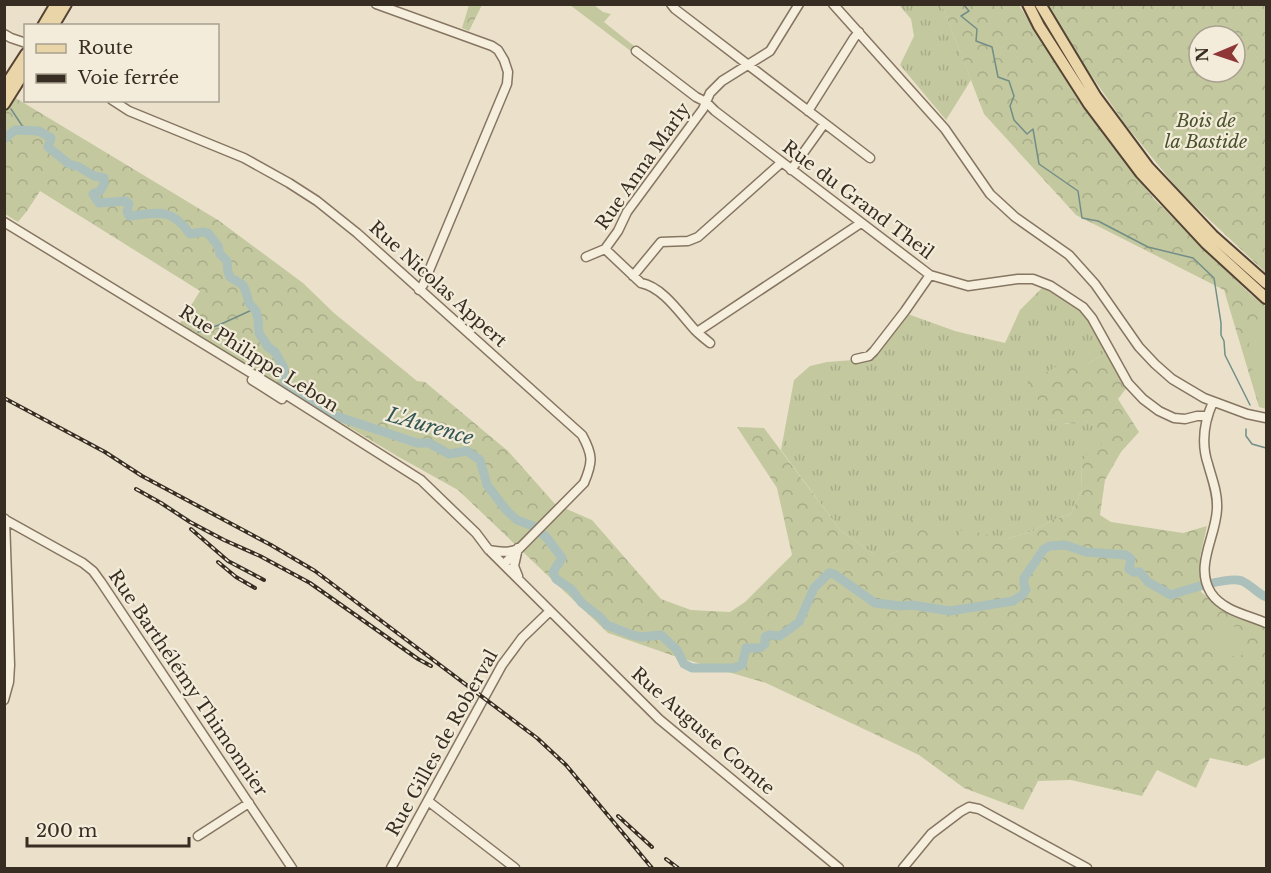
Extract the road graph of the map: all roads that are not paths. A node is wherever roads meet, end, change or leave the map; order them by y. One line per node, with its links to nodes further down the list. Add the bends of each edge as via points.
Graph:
1 (56, 4): 9 (main road)
2 (66, 4): 10 (main road)
3 (376, 4): 36 (street, via 492,46 508,72 493,119)
4 (671, 4): 17 (street)
5 (799, 4): 17 (street, Rue Anna Marly, via 770,51)
6 (832, 4): 11 (street)
7 (1028, 4): 37 (main road, via 1089,104 1141,173 1206,243)
8 (1040, 4): 35 (main road, via 1096,97 1148,167 1213,236)
9 (44, 24)
10 (54, 24)
11 (858, 32): 23 (street); 41 (street, via 945,129 1003,208 1069,255 1155,364 1172,379)
12 (8, 36): 13 (street); 15 (street)
13 (24, 42)
14 (636, 51): 21 (street, Rue du Grand Theil)
15 (24, 52)
16 (24, 57): 19 (main road)
17 (748, 66): 21 (street, Rue Anna Marly, via 722,81); 23 (street)
18 (24, 72): 22 (main road)
19 (4, 88)
20 (115, 102): 36 (street, Rue Nicolas Appert, via 244,158 289,183 317,201)
21 (706, 102): 26 (street, Rue du Grand Theil); 31 (street, Rue Anna Marly)
22 (4, 104)
23 (808, 111): 24 (street)
24 (824, 124): 25 (street); 27 (street)
25 (870, 158)
26 (782, 162): 27 (street, Rue du Grand Theil); 34 (street, via 698,237 661,242)
27 (791, 170): 29 (street, Rue du Grand Theil)
28 (4, 222): 47 (street, Rue Philippe Lebon, via 421,480)
29 (861, 223): 33 (street, Rue du Grand Theil); 38 (street)
30 (4, 227): 47 (street, Rue Philippe Lebon, via 417,483)
31 (605, 249): 32 (street, Rue Anna Marly); 34 (street, Rue Anna Marly)
32 (586, 256)
33 (930, 275): 40 (street, via 874,351); 42 (street, Rue du Grand Theil, via 968,286 1018,279 1034,279 1051,286 1083,307 1092,318 1128,382 1143,399 1174,418)
34 (633, 276): 38 (street, Rue Anna Marly, via 640,284 656,289)
35 (1266, 283)
36 (419, 290): 48 (street, Rue Nicolas Appert, via 582,435 589,447 592,460 584,483)
37 (1266, 298)
38 (697, 332): 39 (street, Rue Anna Marly)
39 (710, 343)
40 (856, 359)
41 (1213, 402): 42 (street); 43 (street)
42 (1207, 416): 54 (street, via 1204,447 1217,507 1204,572 1208,586 1227,608)
43 (1266, 418)
44 (5, 519): 45 (street, Rue Barthélémy Thimonnier); 46 (street)
45 (20, 527): 46 (street); 58 (street, Rue Barthélémy Thimonnier, via 93,571)
46 (5, 546): 56 (street, via 10,665)
47 (485, 546): 48 (street, via 503,552); 49 (street, Rue Philippe Lebon)
48 (518, 548): 49 (street, Rue Nicolas Appert); 50 (street, via 514,566)
49 (504, 564): 50 (street, Rue Philippe Lebon)
50 (519, 579): 51 (street, Rue Philippe Lebon)
51 (537, 598): 52 (street, Rue Philippe Lebon); 55 (street, via 541,611)
52 (550, 611): 53 (street, Rue Auguste Comte); 55 (street, Rue Gilles de Roberval)
53 (563, 623): 55 (street); 63 (street, Rue Auguste Comte, via 659,719)
54 (1266, 623)
55 (537, 625): 57 (street, Rue Gilles de Roberval, via 502,664)
56 (4, 700)
57 (428, 801): 61 (street, Rue Gilles de Roberval); 62 (street)
58 (249, 803): 59 (street); 60 (street, Rue Barthélémy Thimonnier)
59 (198, 836)
60 (292, 868)
61 (392, 868)
62 (515, 868)
63 (839, 868)
64 (903, 868): 65 (street, via 931,834 969,807 980,809)
65 (1087, 868)

